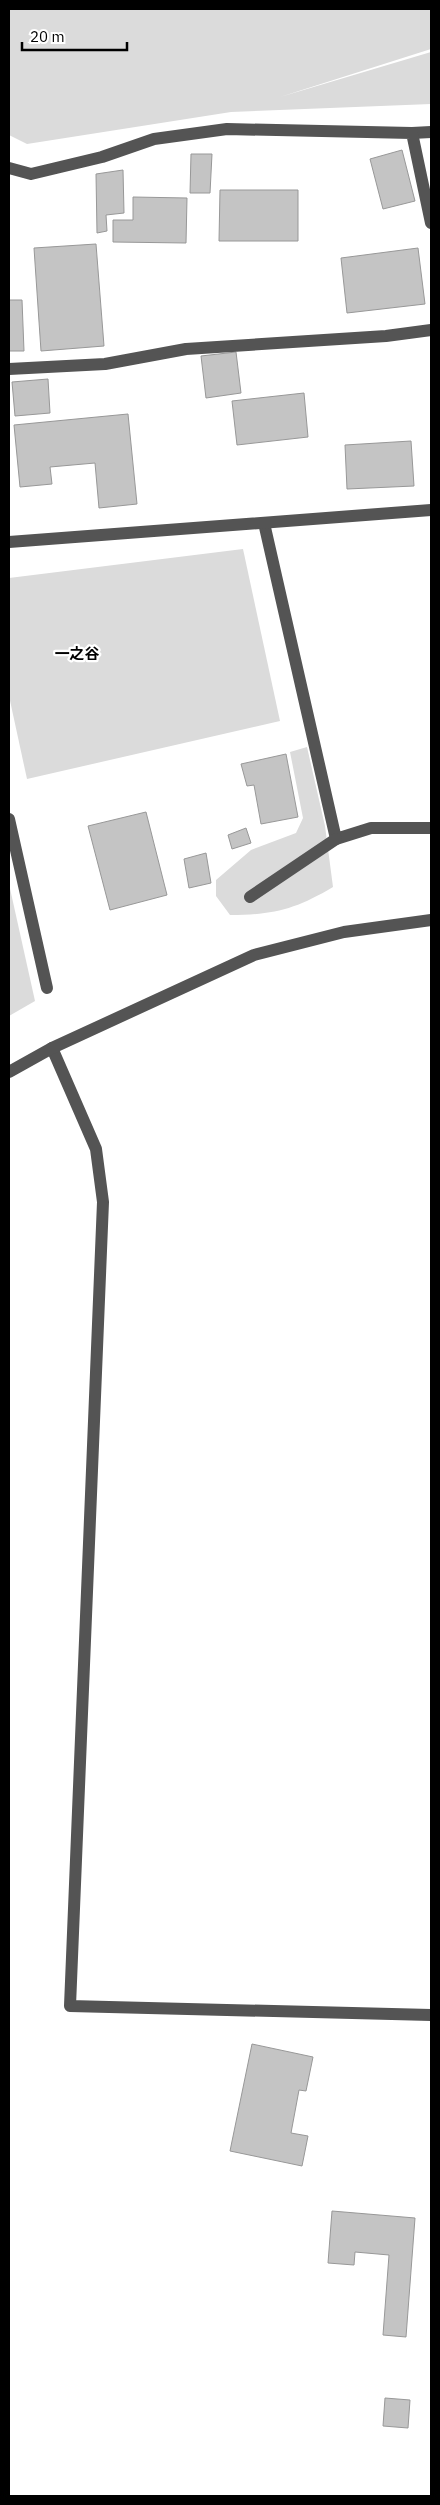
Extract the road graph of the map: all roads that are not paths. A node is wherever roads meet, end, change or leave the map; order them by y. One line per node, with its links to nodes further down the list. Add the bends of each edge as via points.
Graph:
1 (431, 132): 2 (street)
2 (412, 133): 3 (street, via 227,129 154,139 102,157 31,174); 4 (street)
3 (9, 168)
4 (431, 223)
5 (431, 330): 6 (street, via 386,336 186,349 105,364)
6 (9, 369)
7 (431, 510): 8 (street)
8 (264, 523): 9 (street); 12 (street)
9 (9, 542)
10 (9, 819): 15 (street)
11 (431, 828): 12 (street, via 371,828)
12 (336, 839): 13 (street)
13 (250, 897)
14 (431, 920): 16 (street, via 344,932 254,955)
15 (47, 988)
16 (52, 1048): 17 (street); 18 (street, via 96,1149 103,1202 70,2006)
17 (9, 1072)
18 (431, 2015)

